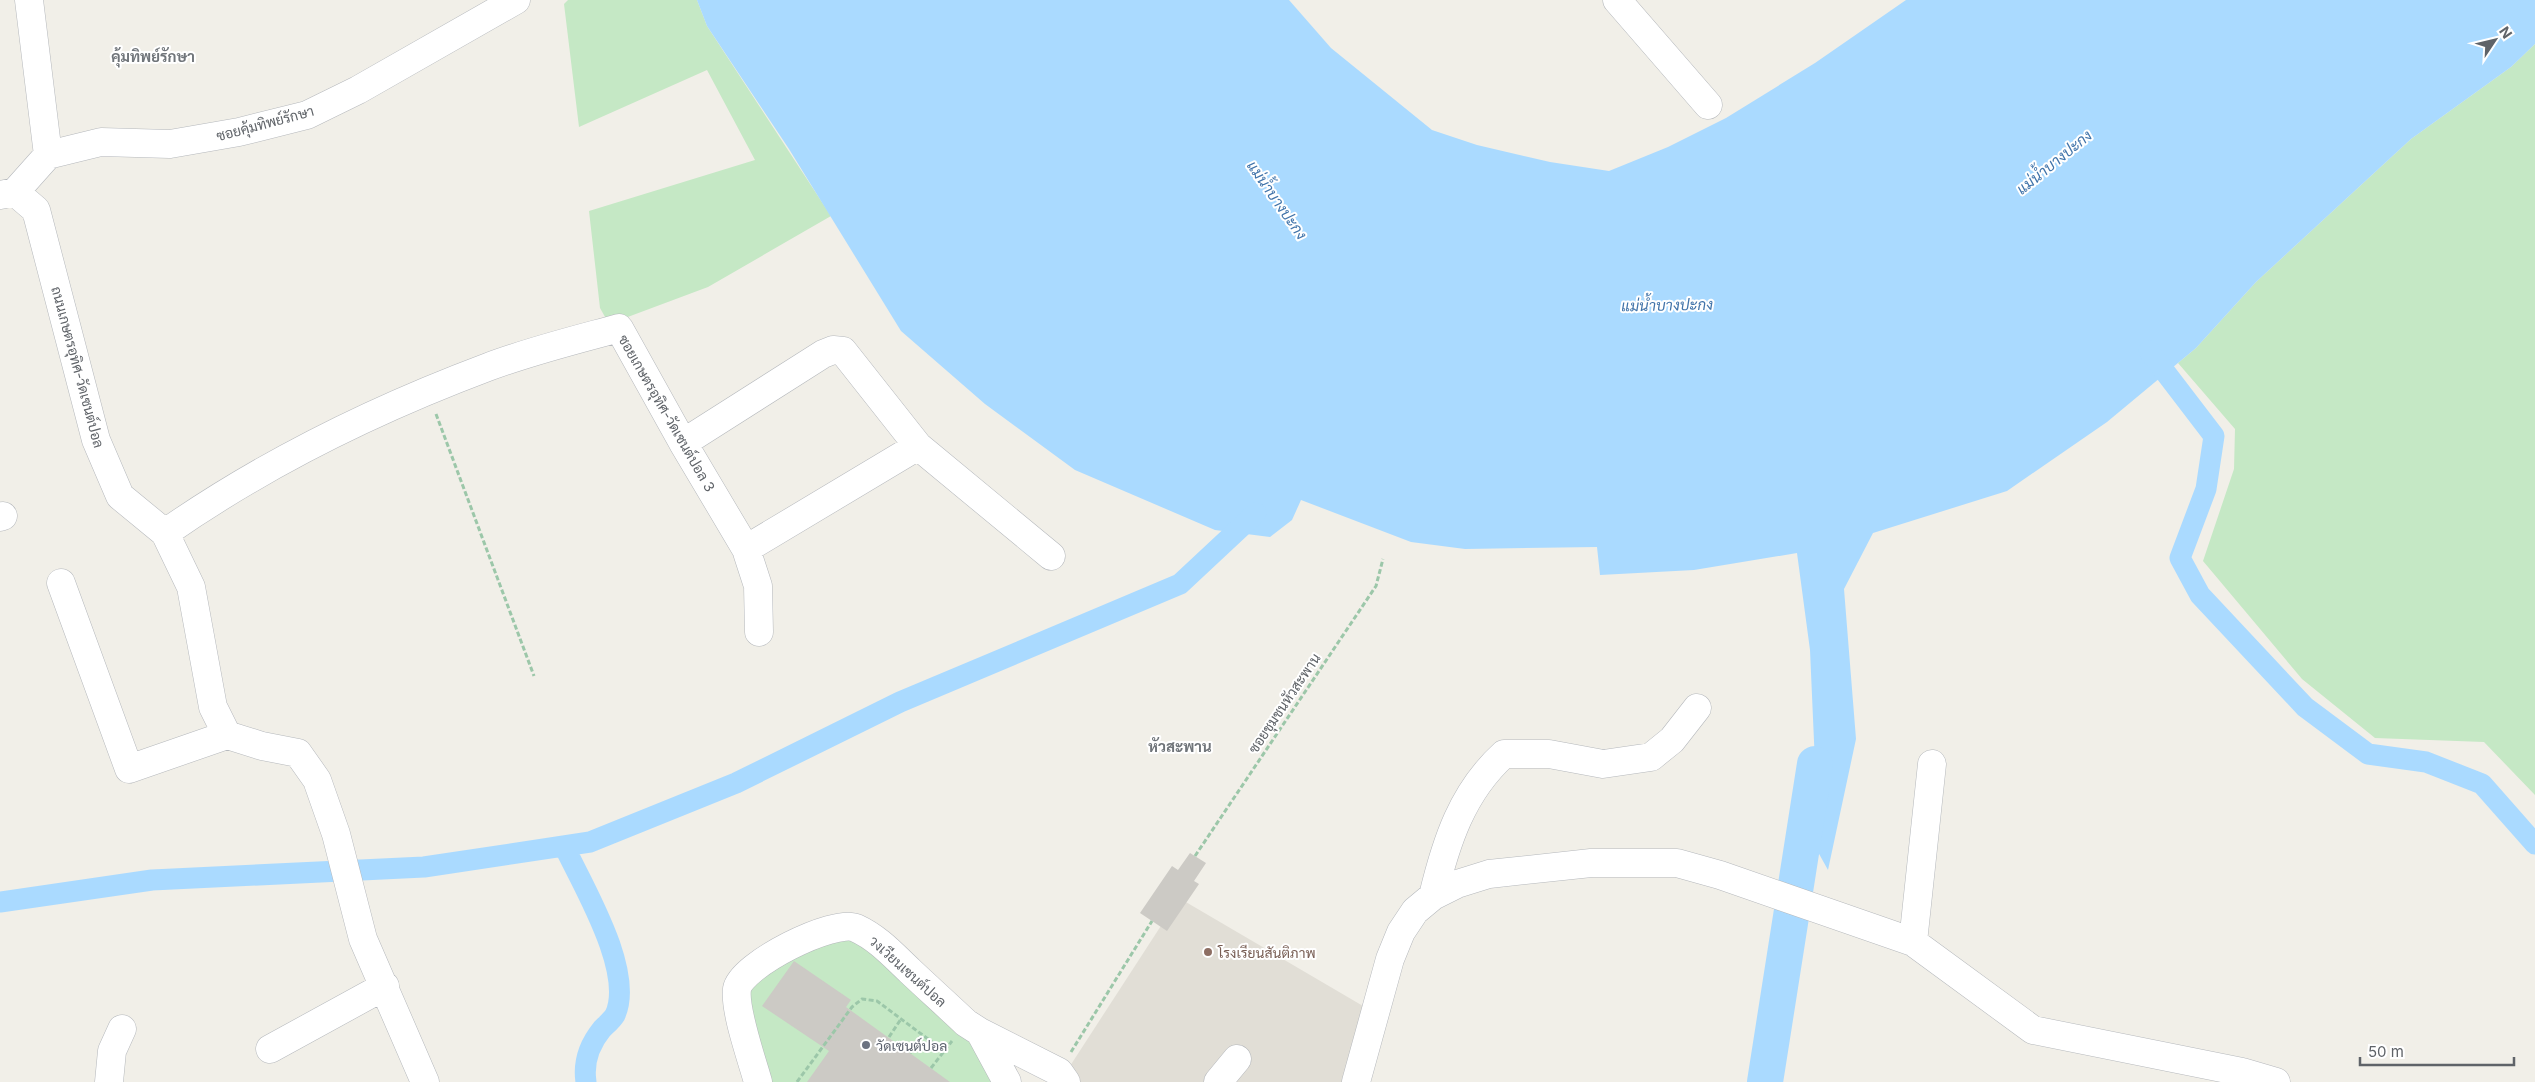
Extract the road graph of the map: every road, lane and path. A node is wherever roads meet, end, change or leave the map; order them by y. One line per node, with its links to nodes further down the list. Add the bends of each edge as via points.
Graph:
1 (29, 0): 5 (street)
2 (516, 0): 5 (street, ซอยคุ้มทิพย์รักษา, via 358,90 307,115 239,132 170,144 101,142)
3 (1617, 0): 4 (street)
4 (1708, 105)
5 (48, 155): 6 (street)
6 (7, 193): 10 (street, ถนนเกษตรอุทิศ-วัดเซนต์ปอล, via 36,210 96,440 120,496)
7 (427, 392): 8 (street, ซอยเกษตรอุทิศ-วัดเซนต์ปอล 3, via 489,367 619,328); 10 (street, ซอยเกษตรอุทิศ-วัดเซนต์ปอล 3, via 387,408 282,462); 16 (path)
8 (683, 443): 9 (street, via 833,350 843,351 849,357); 11 (street, ซอยเกษตรอุทิศ-วัดเซนต์ปอล 3)
9 (918, 446): 11 (street); 12 (street)
10 (165, 533): 18 (street, ถนนเกษตรอุทิศ-วัดเซนต์ปอล, via 191,587 213,707)
11 (746, 549): 15 (street, ซอยเกษตรอุทิศ-วัดเซนต์ปอล 3, via 758,586)
12 (1050, 556)
13 (1383, 559): 20 (path, ซอยชุมชนหัวสะพาน, via 1376,586)
14 (61, 583): 18 (street, via 129,769)
15 (759, 632)
16 (534, 676)
17 (1698, 708): 21 (street, via 1672,740 1651,758 1603,764 1550,754 1504,754 1471,792 1455,823 1443,852)
18 (228, 735): 24 (street, via 298,753 317,780 336,834 363,939)
19 (1932, 764): 23 (street)
20 (1195, 856)
21 (1433, 896): 23 (street, via 1489,874 1591,863 1677,863); 42 (street, via 1415,911 1401,932 1390,959)
22 (1152, 921): 35 (path)
23 (1913, 942): 43 (street, via 2033,1030 2242,1072)
24 (384, 986): 30 (street); 37 (street)
25 (901, 1019): 28 (path); 29 (path); 39 (path, via 877,1001 862,999 852,1007)
26 (973, 1027): 31 (path); 35 (street, วงเวียนเซนต์ปอล); 38 (street, วงเวียนเซนต์ปอล, via 876,940 854,927 830,928 754,967 739,981 736,991 738,1007); 40 (street, วงเวียนเซนต์ปอล)
27 (122, 1029): 36 (street, via 112,1051)
28 (923, 1035): 31 (path); 32 (path)
29 (888, 1037)
30 (270, 1049)
31 (944, 1052): 34 (path)
32 (910, 1053)
33 (1237, 1059): 41 (street)
34 (931, 1068)
35 (1062, 1077)
36 (109, 1082)
37 (425, 1082)
38 (758, 1082)
39 (797, 1082)
40 (1007, 1082)
41 (1218, 1082)
42 (1356, 1082)
43 (2276, 1082)

